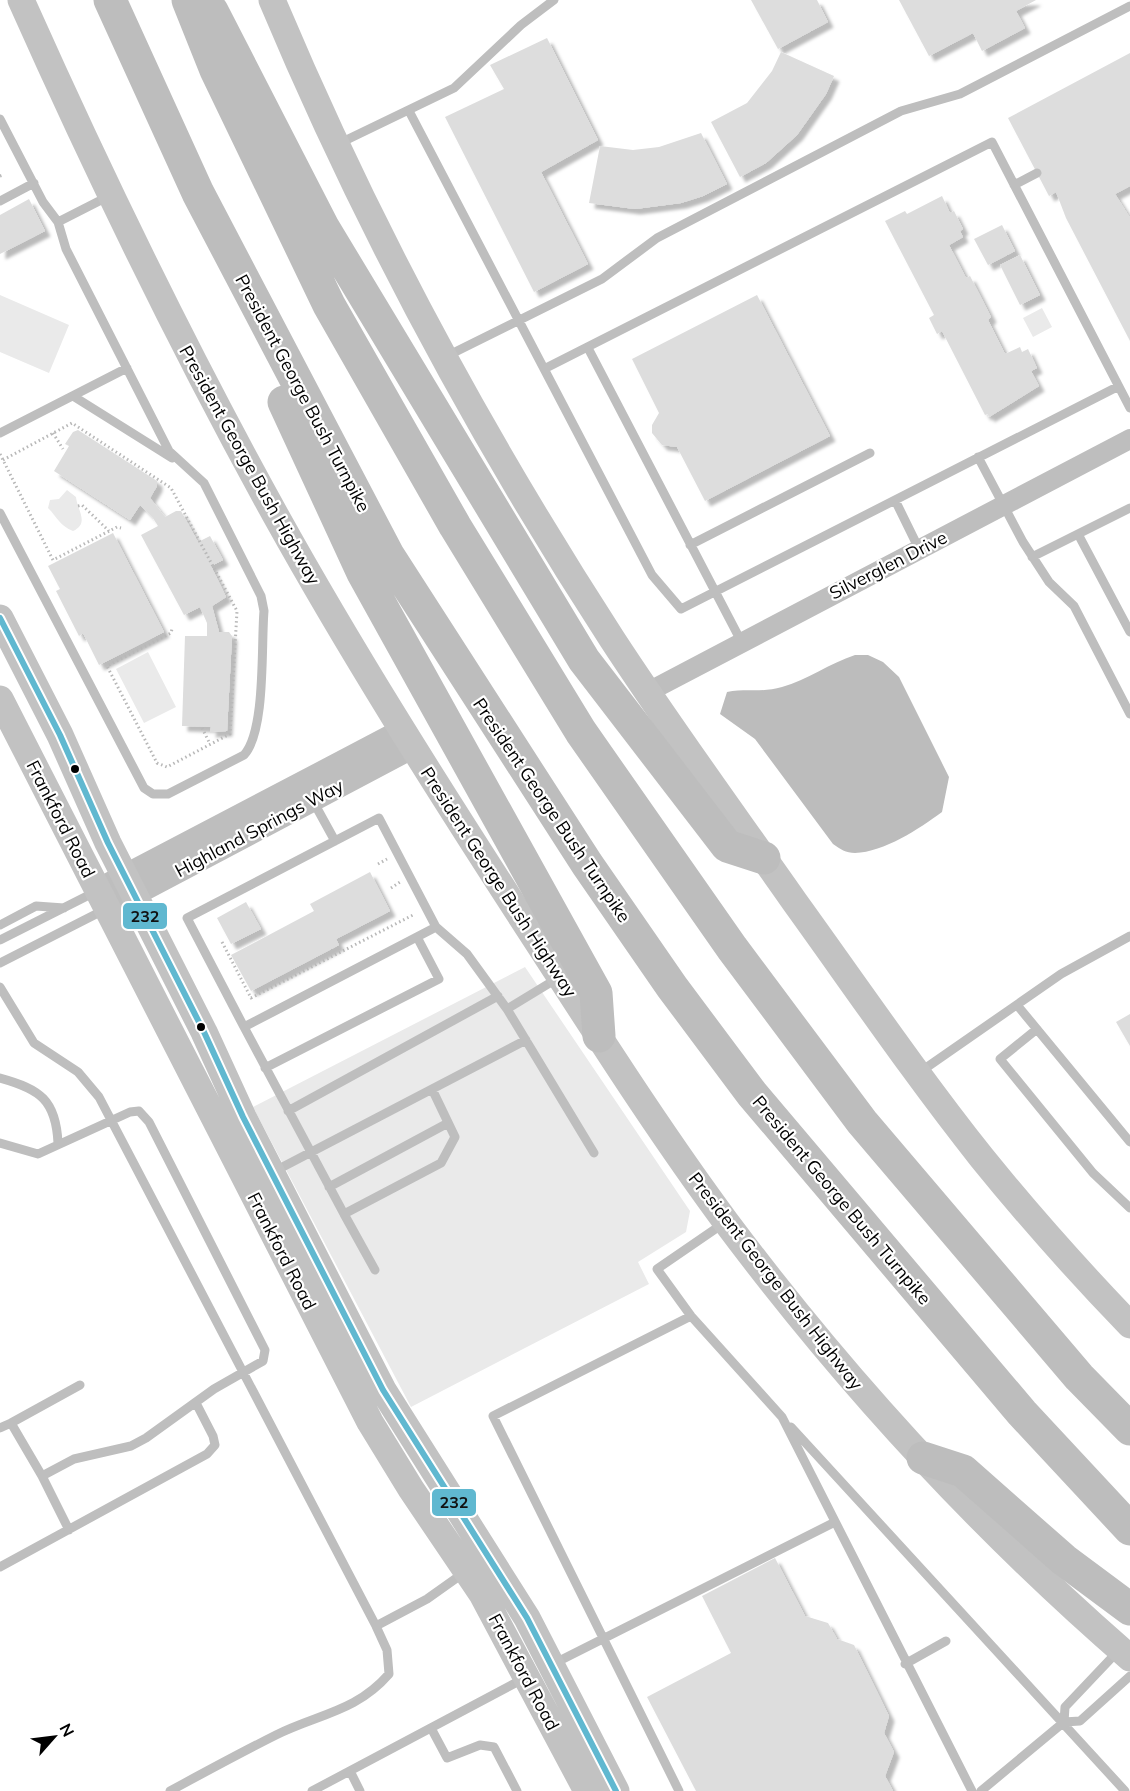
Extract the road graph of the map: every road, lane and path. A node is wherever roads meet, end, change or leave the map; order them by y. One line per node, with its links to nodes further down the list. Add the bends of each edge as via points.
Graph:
1 (21, 0): 14 (main road, President George Bush Highway)
2 (110, 0): 18 (highway, President George Bush Turnpike, via 198,193)
3 (188, 0): 112 (highway, via 216,70 329,305 455,526 580,732 732,948 862,1122 1078,1377)
4 (206, 0): 59 (highway, via 323,227 584,660 727,846)
5 (272, 0): 10 (main road)
6 (554, 0): 8 (lane, via 521,24 454,88)
7 (1130, 6): 17 (lane, via 960,94 901,111 657,238 602,279)
8 (409, 111): 10 (lane); 17 (lane)
9 (0, 119): 12 (lane)
10 (336, 145): 20 (main road)
11 (1037, 173): 13 (lane)
12 (34, 183): 15 (lane); 16 (lane)
13 (1014, 185): 19 (lane, via 992,142); 23 (lane)
14 (109, 196): 16 (lane); 55 (main road, President George Bush Highway, via 277,517)
15 (0, 201)
16 (58, 222): 21 (lane, via 66,249)
17 (518, 319): 20 (lane); 22 (lane)
18 (278, 348): 84 (highway, via 276,384 325,495 374,593 596,993); 116 (highway, President George Bush Turnpike, via 388,555 512,751 672,987 752,1094 836,1195 1022,1413)
19 (588, 348): 22 (lane); 43 (lane)
20 (445, 358): 51 (main road, via 550,539)
21 (127, 368): 24 (lane); 34 (lane)
22 (544, 369): 46 (lane, via 652,575 681,609)
23 (1117, 387): 25 (lane); 32 (lane)
24 (73, 396): 26 (lane); 34 (lane)
25 (1130, 408)
26 (0, 433)
27 (53, 433): 29 (path); 33 (path); 56 (path, via 72,423 171,488 237,611 230,734)
28 (1130, 439): 36 (street, Silverglen Drive)
29 (63, 449)
30 (870, 453): 43 (lane)
31 (0, 454): 33 (path)
32 (978, 458): 35 (lane); 36 (lane)
33 (3, 460): 41 (path, via 53,560)
34 (178, 462): 39 (lane, via 204,483 261,596 264,611 258,726 252,746 239,759 168,794 153,794 140,783)
35 (895, 500): 44 (lane); 46 (lane)
36 (1004, 504): 44 (street, Silverglen Drive); 45 (lane)
37 (78, 506): 41 (path, via 82,505)
38 (1130, 508): 42 (lane)
39 (0, 513)
40 (121, 528): 41 (path)
41 (110, 531)
42 (1078, 534): 45 (lane); 49 (lane)
43 (690, 545): 46 (lane)
44 (919, 549): 50 (street, Silverglen Drive)
45 (1032, 557): 53 (lane, via 1049,582 1074,606)
46 (715, 592): 50 (lane)
47 (0, 618): 63 (main road, Frankford Road, via 60,735)
48 (172, 629): 56 (path, via 171,633 106,666 157,763 167,767)
49 (1130, 632)
50 (741, 641): 51 (street, Silverglen Drive)
51 (648, 692): 59 (main road)
52 (0, 699): 65 (main road, Frankford Road)
53 (1130, 714)
54 (202, 729): 56 (path)
55 (407, 739): 57 (street, Highland Springs Way); 77 (main road, President George Bush Highway)
56 (210, 744)
57 (308, 791): 58 (lane); 63 (street, Highland Springs Way)
58 (335, 841): 69 (lane, via 379,818); 82 (lane, via 187,918)
59 (764, 858): 87 (main road)
60 (378, 864): 61 (path, via 389,858)
61 (393, 866)
62 (398, 874): 64 (path, via 402,882)
63 (129, 885): 65 (street, Highland Springs Way); 98 (main road, Frankford Road)
64 (391, 888)
65 (102, 900): 66 (lane); 76 (lane); 119 (main road, Frankford Road, via 366,1414)
66 (67, 908): 68 (lane, via 36,906); 72 (lane)
67 (418, 912): 74 (path, via 251,998)
68 (0, 925)
69 (436, 927): 71 (lane); 79 (lane, via 467,954)
70 (1130, 936): 80 (lane, via 1077,964)
71 (417, 937): 82 (lane); 86 (lane, via 439,979)
72 (0, 940)
73 (222, 942): 74 (path)
74 (229, 954): 75 (path)
75 (220, 959)
76 (0, 963)
77 (560, 977): 81 (lane); 84 (main road, President George Bush Highway)
78 (0, 987): 91 (lane, via 34,1043 78,1072 99,1097)
79 (498, 996): 81 (lane); 90 (lane)
80 (1017, 1005): 83 (lane); 87 (lane)
81 (507, 1009): 85 (lane)
82 (244, 1027): 86 (lane)
83 (1037, 1029): 93 (lane); 100 (lane, via 1000,1059 1094,1173)
84 (598, 1036): 102 (main road, President George Bush Highway)
85 (526, 1040): 89 (lane); 97 (lane)
86 (265, 1068): 90 (lane)
87 (918, 1073): 105 (main road, via 1016,1200)
88 (0, 1078): 95 (lane, via 29,1086 47,1101 57,1123)
89 (432, 1089): 92 (lane); 96 (lane)
90 (288, 1111): 96 (lane)
91 (111, 1120): 95 (lane); 106 (lane); 106 (lane, via 139,1111 149,1122 265,1350 263,1360)
92 (448, 1124): 99 (lane); 101 (lane, via 455,1137 441,1163)
93 (1130, 1142)
94 (0, 1143): 95 (lane, via 38,1154)
95 (58, 1143)
96 (310, 1152): 98 (lane); 99 (lane)
97 (594, 1153)
98 (271, 1173): 126 (main road, Frankford Road, via 383,1390 498,1569)
99 (329, 1187): 101 (lane)
100 (1130, 1208)
101 (344, 1214): 103 (lane)
102 (726, 1221): 104 (lane, via 657,1269); 113 (main road, President George Bush Highway, via 827,1350)
103 (375, 1270)
104 (691, 1316): 109 (lane); 122 (lane, via 493,1416)
105 (1130, 1325)
106 (244, 1372): 108 (lane); 121 (lane)
107 (80, 1385): 110 (lane)
108 (196, 1403): 114 (lane, via 130,1446 74,1460); 117 (lane, via 213,1436 214,1445 207,1454)
109 (782, 1417): 115 (lane); 128 (lane)
110 (11, 1423): 111 (lane); 114 (lane)
111 (0, 1428)
112 (1130, 1429)
113 (923, 1458): 120 (highway, via 963,1471 1065,1560); 124 (main road, President George Bush Highway, via 1000,1538)
114 (42, 1476): 117 (lane)
115 (835, 1522): 122 (lane); 125 (lane)
116 (1130, 1529)
117 (69, 1530): 118 (lane)
118 (0, 1567)
119 (467, 1570): 121 (lane, via 427,1599); 126 (main road, Frankford Road)
120 (1130, 1609)
121 (376, 1626): 131 (lane, via 387,1650 389,1674 373,1693 279,1734)
122 (603, 1638): 126 (lane); 137 (lane)
123 (946, 1641): 125 (lane)
124 (1125, 1654): 128 (lane, via 1065,1707)
125 (905, 1664): 138 (lane)
126 (539, 1671): 129 (lane); 135 (main road, Frankford Road); 136 (main road, Frankford Road)
127 (1130, 1676): 128 (lane, via 1080,1721)
128 (1064, 1722): 139 (lane); 140 (lane)
129 (431, 1728): 130 (lane); 134 (lane, via 447,1758 480,1745 494,1747)
130 (350, 1771): 132 (lane); 133 (lane)
131 (170, 1791)
132 (312, 1791)
133 (360, 1791)
134 (518, 1791)
135 (587, 1791)
136 (616, 1791)
137 (679, 1791)
138 (972, 1791)
139 (981, 1791)
140 (1125, 1791)

